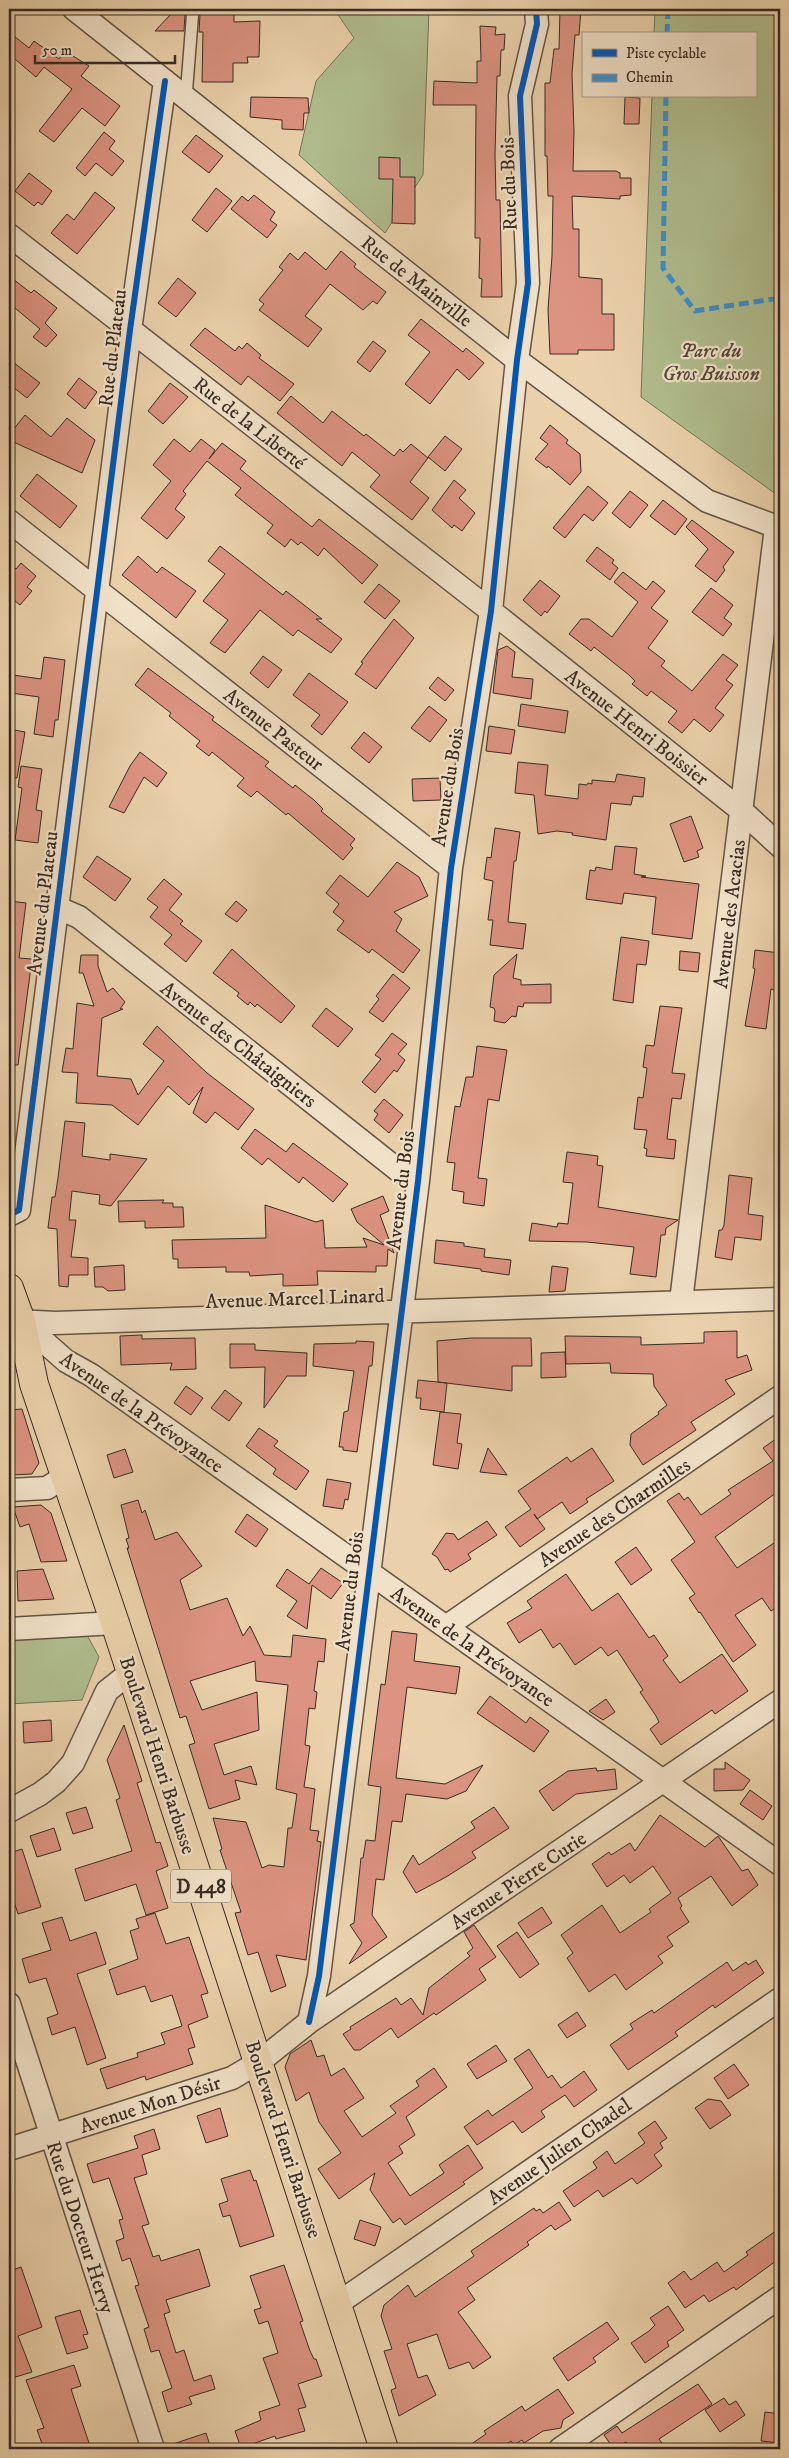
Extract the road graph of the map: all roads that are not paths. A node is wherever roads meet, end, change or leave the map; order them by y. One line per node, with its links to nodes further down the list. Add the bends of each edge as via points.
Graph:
1 (74, 9): 4 (street, Rue de Mainville)
2 (193, 9): 5 (lane)
3 (536, 9): 8 (street, Rue du Bois, via 537,24 520,96 528,283)
4 (165, 81): 5 (street, Rue de Mainville); 7 (street, Rue du Plateau)
5 (186, 97): 8 (street, Rue de Mainville)
6 (9, 235): 7 (street, Rue de la Liberté)
7 (130, 330): 11 (street, Rue du Plateau); 12 (street, Rue de la Liberté)
8 (517, 360): 10 (street, Rue de Mainville, via 707,501); 12 (street, Avenue du Bois)
9 (9, 521): 11 (street, Avenue Pasteur)
10 (778, 527): 14 (street, Avenue des Acacias)
11 (97, 590): 13 (street, Rue du Plateau); 16 (street, Avenue Pasteur)
12 (491, 611): 14 (street, Avenue Henri Boissier); 16 (street, Avenue du Bois)
13 (95, 620): 17 (street, Avenue du Plateau)
14 (742, 811): 15 (street, Avenue Henri Boissier); 22 (street, Avenue des Acacias)
15 (780, 846)
16 (451, 868): 18 (street, Avenue du Bois)
17 (58, 908): 18 (street, Avenue des Châtaigniers, via 78,917 398,1170); 19 (street, Avenue du Plateau, via 19,1210)
18 (418, 1181): 23 (street, Avenue du Bois)
19 (9, 1215)
20 (9, 1288): 24 (main road, Boulevard Henri Barbusse / D 448)
21 (780, 1299): 22 (street, Avenue Marcel Linard)
22 (681, 1301): 23 (street, Avenue Marcel Linard)
23 (402, 1310): 24 (street, Avenue Marcel Linard, via 55,1323); 28 (street, Avenue du Bois)
24 (13, 1317): 26 (main road, Boulevard Henri Barbusse / D 448); 28 (street, Avenue de la Prévoyance, via 66,1361 91,1375)
25 (780, 1397): 30 (street, Avenue des Charmilles)
26 (67, 1475): 27 (street, via 46,1488); 29 (main road, Boulevard Henri Barbusse / D 448)
27 (9, 1490)
28 (368, 1572): 30 (street, Avenue de la Prévoyance); 39 (street, Avenue du Bois, via 319,1976)
29 (115, 1623): 31 (street); 32 (main road, Boulevard Henri Barbusse / D 448)
30 (447, 1626): 34 (street, Avenue de la Prévoyance)
31 (9, 1629)
32 (131, 1672): 35 (street, via 107,1691 73,1763 40,1794); 40 (main road, Boulevard Henri Barbusse / D 448)
33 (780, 1701): 34 (street, Avenue Pierre Curie)
34 (664, 1781): 36 (street, Avenue de la Prévoyance); 39 (street, Avenue Pierre Curie)
35 (9, 1811)
36 (780, 1864)
37 (780, 1999): 44 (street, Avenue Julien Chadel)
38 (9, 2004): 41 (street, Rue du Docteur Hervy)
39 (309, 2022): 40 (street, Avenue Pierre Curie)
40 (259, 2062): 41 (street, Avenue Mon Désir, via 232,2078); 44 (main road, Boulevard Henri Barbusse / D 448)
41 (52, 2136): 42 (street, Avenue Mon Désir); 46 (street, Rue du Docteur Hervy)
42 (9, 2150)
43 (780, 2297): 47 (street)
44 (337, 2304): 45 (main road, Boulevard Henri Barbusse / D 448)
45 (378, 2448)
46 (153, 2449)
47 (560, 2449)

